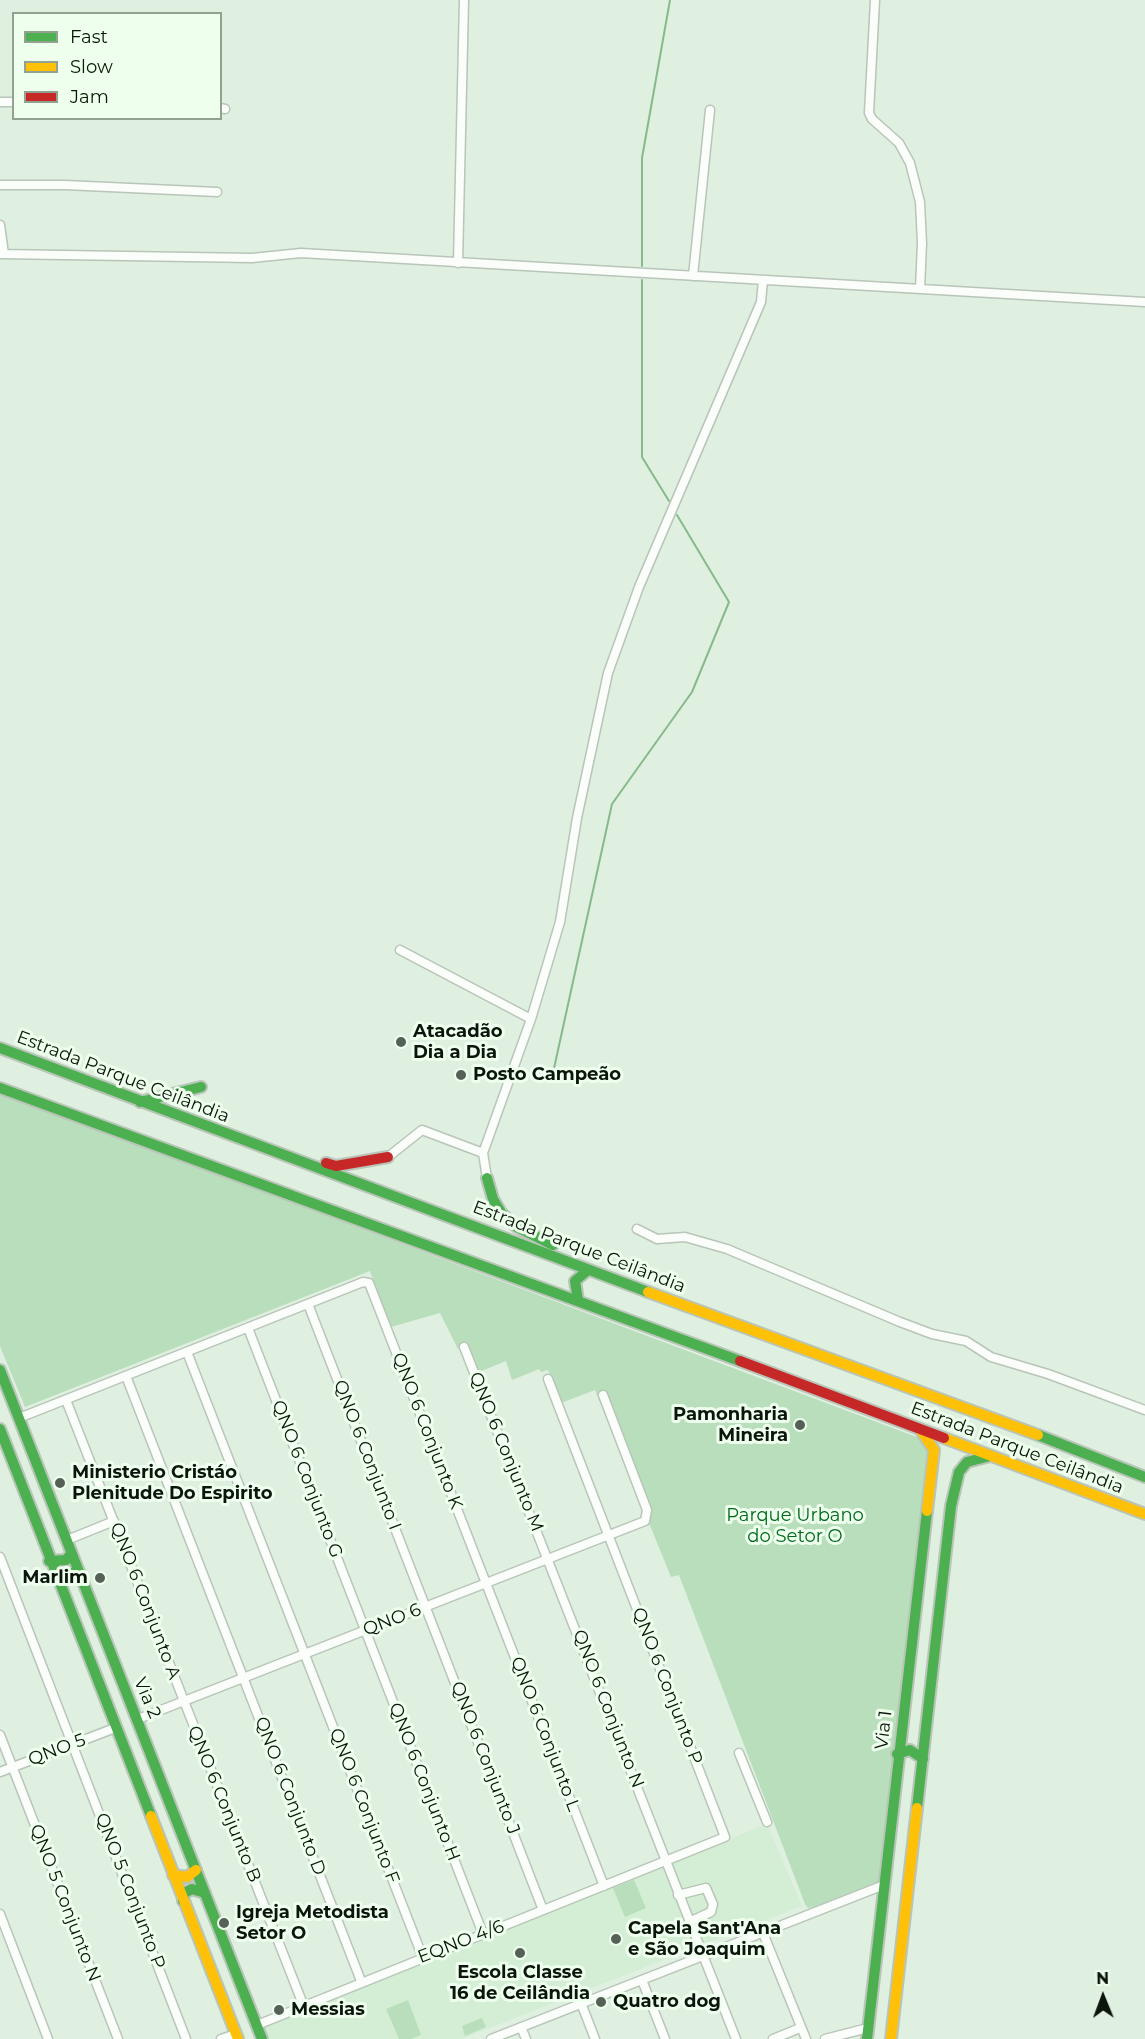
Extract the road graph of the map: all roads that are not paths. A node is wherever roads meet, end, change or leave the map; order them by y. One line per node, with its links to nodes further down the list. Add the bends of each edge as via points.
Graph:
1 (464, 0): 8 (street)
2 (875, 0): 11 (street, via 869,113 899,143 910,163 920,202)
3 (710, 110): 9 (street)
4 (0, 185): 5 (street, via 65,184)
5 (217, 192)
6 (0, 225): 7 (street)
7 (2, 254): 8 (street, via 252,258 301,253)
8 (458, 263): 9 (street)
9 (693, 276): 10 (street)
10 (763, 280): 11 (street); 14 (street, via 761,302 639,587 608,673 560,922)
11 (920, 289): 12 (street)
12 (1145, 302)
13 (400, 950): 14 (street)
14 (531, 1019): 20 (street)
15 (0, 1048): 18 (main road, Estrada Parque Ceilândia)
16 (201, 1087): 18 (main road)
17 (0, 1088): 26 (main road, Estrada Parque Ceilândia)
18 (139, 1102): 19 (main road, Estrada Parque Ceilândia)
19 (281, 1153): 21 (main road, via 336,1166); 24 (main road, Estrada Parque Ceilândia)
20 (483, 1153): 21 (street, via 422,1130); 22 (street)
21 (388, 1157)
22 (487, 1178): 25 (main road, via 502,1214 517,1227 536,1239 620,1274)
23 (637, 1229): 36 (street, via 657,1239 685,1237 727,1249 900,1322 966,1341 991,1357)
24 (588, 1270): 25 (main road, Estrada Parque Ceilândia); 26 (main road, via 575,1281)
25 (643, 1291): 41 (main road, Estrada Parque Ceilândia, via 849,1364)
26 (578, 1300): 39 (main road, Estrada Parque Ceilândia)
27 (308, 1304): 28 (street); 52 (street, QNO 6 Conjunto K, via 367,1282 371,1286); 53 (street, QNO 6 Conjunto I)
28 (248, 1328): 30 (street); 54 (street, QNO 6 Conjunto G)
29 (464, 1347): 48 (street, QNO 6 Conjunto M)
30 (187, 1352): 32 (street); 55 (street, QNO 6 Conjunto F)
31 (0, 1370): 37 (main road, Via 2)
32 (126, 1376): 35 (street); 56 (street, QNO 6 Conjunto D)
33 (548, 1379): 44 (street, QNO 6 Conjunto P)
34 (603, 1395): 44 (street, QNO 6, via 647,1510 645,1521)
35 (66, 1400): 37 (street); 43 (street, QNO 6 Conjunto A)
36 (1145, 1410)
37 (19, 1418): 45 (main road, Via 2)
38 (0, 1428): 49 (main road)
39 (920, 1430): 40 (main road, Estrada Parque Ceilândia); 63 (main road, Via 1, via 934,1450)
40 (990, 1456): 42 (main road, Estrada Parque Ceilândia); 64 (main road, via 967,1462 955,1484)
41 (1145, 1477)
42 (1145, 1514)
43 (114, 1521): 45 (street); 57 (street, QNO 6 Conjunto A)
44 (608, 1535): 48 (street, QNO 6); 68 (street, QNO 6 Conjunto P)
45 (67, 1540): 46 (main road, Via 2)
46 (71, 1554): 49 (main road, via 66,1560); 50 (main road, Via 2)
47 (0, 1557): 61 (street, QNO 5 Conjunto P)
48 (549, 1558): 52 (street, QNO 6); 69 (street, QNO 6 Conjunto N)
49 (50, 1561): 51 (main road)
50 (78, 1573): 51 (main road, via 66,1573); 58 (main road, Via 2)
51 (58, 1580): 59 (main road)
52 (486, 1582): 53 (street, QNO 6); 73 (street, QNO 6 Conjunto L)
53 (427, 1606): 54 (street, QNO 6); 77 (street, QNO 6 Conjunto J)
54 (366, 1630): 55 (street, QNO 6); 81 (street, QNO 6 Conjunto H)
55 (305, 1654): 56 (street, QNO 6); 83 (street, QNO 6 Conjunto F)
56 (244, 1678): 57 (street, QNO 6); 85 (street, QNO 6 Conjunto D)
57 (184, 1701): 58 (street, QNO 6); 87 (street, QNO 6 Conjunto B)
58 (138, 1719): 70 (main road, Via 2)
59 (115, 1728): 61 (street, QNO 5); 71 (main road)
60 (0, 1735): 65 (street, QNO 5 Conjunto N)
61 (73, 1744): 65 (street, QNO 5); 96 (street, QNO 5 Conjunto P)
62 (739, 1753): 67 (street)
63 (897, 1754): 64 (main road, via 910,1750); 72 (main road, Via 1)
64 (923, 1759): 88 (main road)
65 (12, 1767): 66 (street, QNO 5); 95 (street, QNO 5 Conjunto N)
66 (0, 1772)
67 (767, 1822)
68 (725, 1837): 69 (street, EQNO 4/6)
69 (667, 1860): 73 (street, EQNO 4/6); 75 (street)
70 (196, 1870): 71 (main road, via 187,1877); 74 (main road, Via 2)
71 (173, 1875): 76 (main road)
72 (884, 1885): 80 (street); 92 (main road, Via 1)
73 (604, 1886): 77 (street, EQNO 4/6)
74 (205, 1893): 76 (main road, via 192,1889 184,1893); 89 (main road, Via 2)
75 (678, 1895): 79 (street); 79 (street, via 706,1888 713,1904 711,1912)
76 (183, 1900): 93 (main road)
77 (543, 1910): 81 (street, EQNO 4/6)
78 (0, 1914): 94 (street)
79 (689, 1922): 82 (street)
80 (763, 1933): 82 (street); 91 (street)
81 (483, 1934): 83 (street, EQNO 4/6)
82 (702, 1956): 84 (street); 103 (street)
83 (423, 1958): 85 (street, EQNO 4/6)
84 (642, 1980): 86 (street); 102 (street)
85 (362, 1981): 87 (street, EQNO 4/6)
86 (581, 2003): 90 (street); 101 (street)
87 (304, 2007): 89 (street, EQNO 4/6)
88 (893, 2024): 107 (main road); 108 (main road)
89 (257, 2025): 98 (main road, Via 2)
90 (521, 2027): 99 (street); 100 (street)
91 (800, 2028): 104 (street); 105 (street)
92 (867, 2034): 106 (street)
93 (237, 2036): 97 (street)
94 (48, 2039)
95 (118, 2039)
96 (186, 2039)
97 (220, 2039)
98 (262, 2039)
99 (491, 2039)
100 (526, 2039)
101 (596, 2039)
102 (665, 2039)
103 (736, 2039)
104 (773, 2039)
105 (806, 2039)
106 (825, 2039)
107 (885, 2039)
108 (891, 2039)

